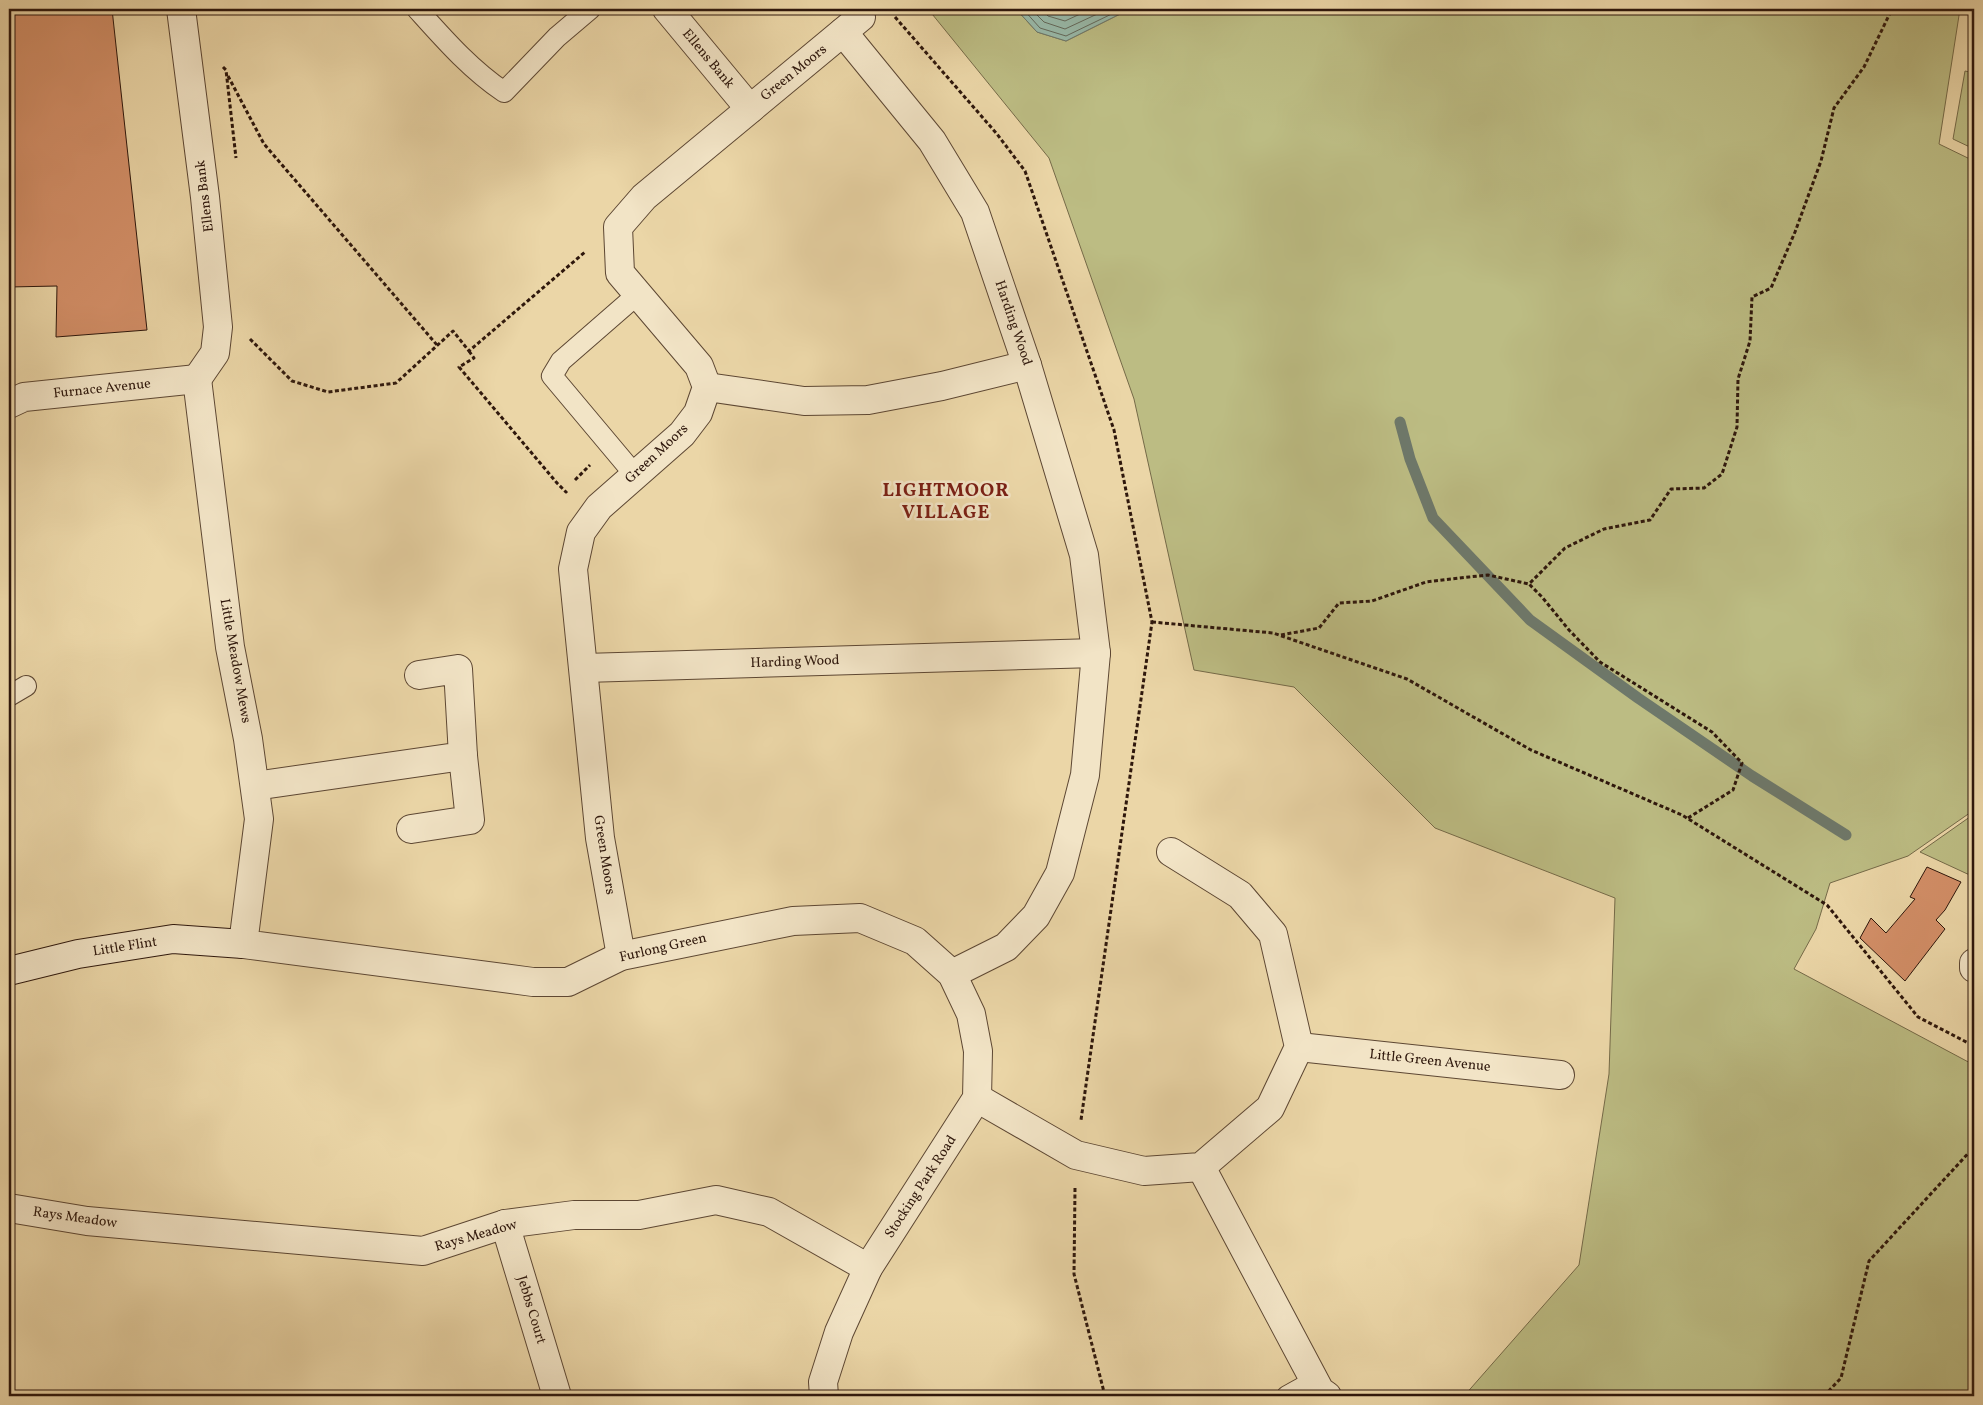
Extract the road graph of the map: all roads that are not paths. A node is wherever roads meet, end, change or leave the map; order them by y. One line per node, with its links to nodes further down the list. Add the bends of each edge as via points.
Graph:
1 (181, 9): 9 (street, Ellens Bank, via 218,327 214,354)
2 (417, 9): 3 (lane, via 459,56 504,92 557,37)
3 (590, 9)
4 (667, 9): 6 (street, Ellens Bank)
5 (852, 25): 6 (street, Green Moors); 8 (street, Harding Wood, via 932,141 975,212)
6 (750, 109): 7 (street, Green Moors, via 644,197 618,227 620,273)
7 (638, 294): 10 (street, via 698,366); 12 (lane, via 561,361 552,376)
8 (1027, 365): 10 (street, via 868,400 804,401); 13 (street, Harding Wood, via 1084,555)
9 (197, 379): 11 (street, Furnace Avenue, via 24,397); 17 (street, Little Meadow Mews, via 230,647)
10 (707, 387): 12 (street, Green Moors, via 698,413 682,434)
11 (9, 404)
12 (635, 475): 14 (street, Green Moors, via 598,507 581,532 573,569)
13 (1096, 653): 14 (street, Harding Wood); 25 (street, Harding Wood, via 1085,775 1060,873 1036,916 1006,947)
14 (584, 668): 21 (street, Green Moors, via 600,838)
15 (420, 674): 16 (street, via 458,669)
16 (463, 756): 17 (street); 18 (street, via 470,820)
17 (255, 786): 20 (street, Little Meadow Mews, via 259,819)
18 (411, 829)
19 (1171, 852): 26 (street, via 1240,895 1272,934)
20 (243, 944): 21 (street, Furlong Green, via 533,982 568,982); 24 (street, Little Flint, via 173,939 78,954)
21 (621, 956): 25 (street, Furlong Green, via 792,921 860,918 915,941)
22 (1974, 963): 23 (street)
23 (1974, 968)
24 (9, 971)
25 (952, 974): 28 (street, via 971,1014 978,1051)
26 (1299, 1047): 27 (street, Little Green Avenue); 29 (street, via 1270,1108)
27 (1560, 1075)
28 (977, 1098): 29 (street, via 1076,1155 1144,1171); 32 (street, Stocking Park Road)
29 (1201, 1167): 33 (street)
30 (9, 1208): 31 (street, Rays Meadow, via 87,1221 423,1251)
31 (505, 1224): 32 (street, Rays Meadow, via 574,1215 639,1215 716,1200 769,1212); 34 (street, Jebbs Court)
32 (868, 1268): 35 (street, Stocking Park Road, via 839,1332 824,1382)
33 (1321, 1388): 36 (lane)
34 (557, 1396)
35 (824, 1396)
36 (1287, 1396)

